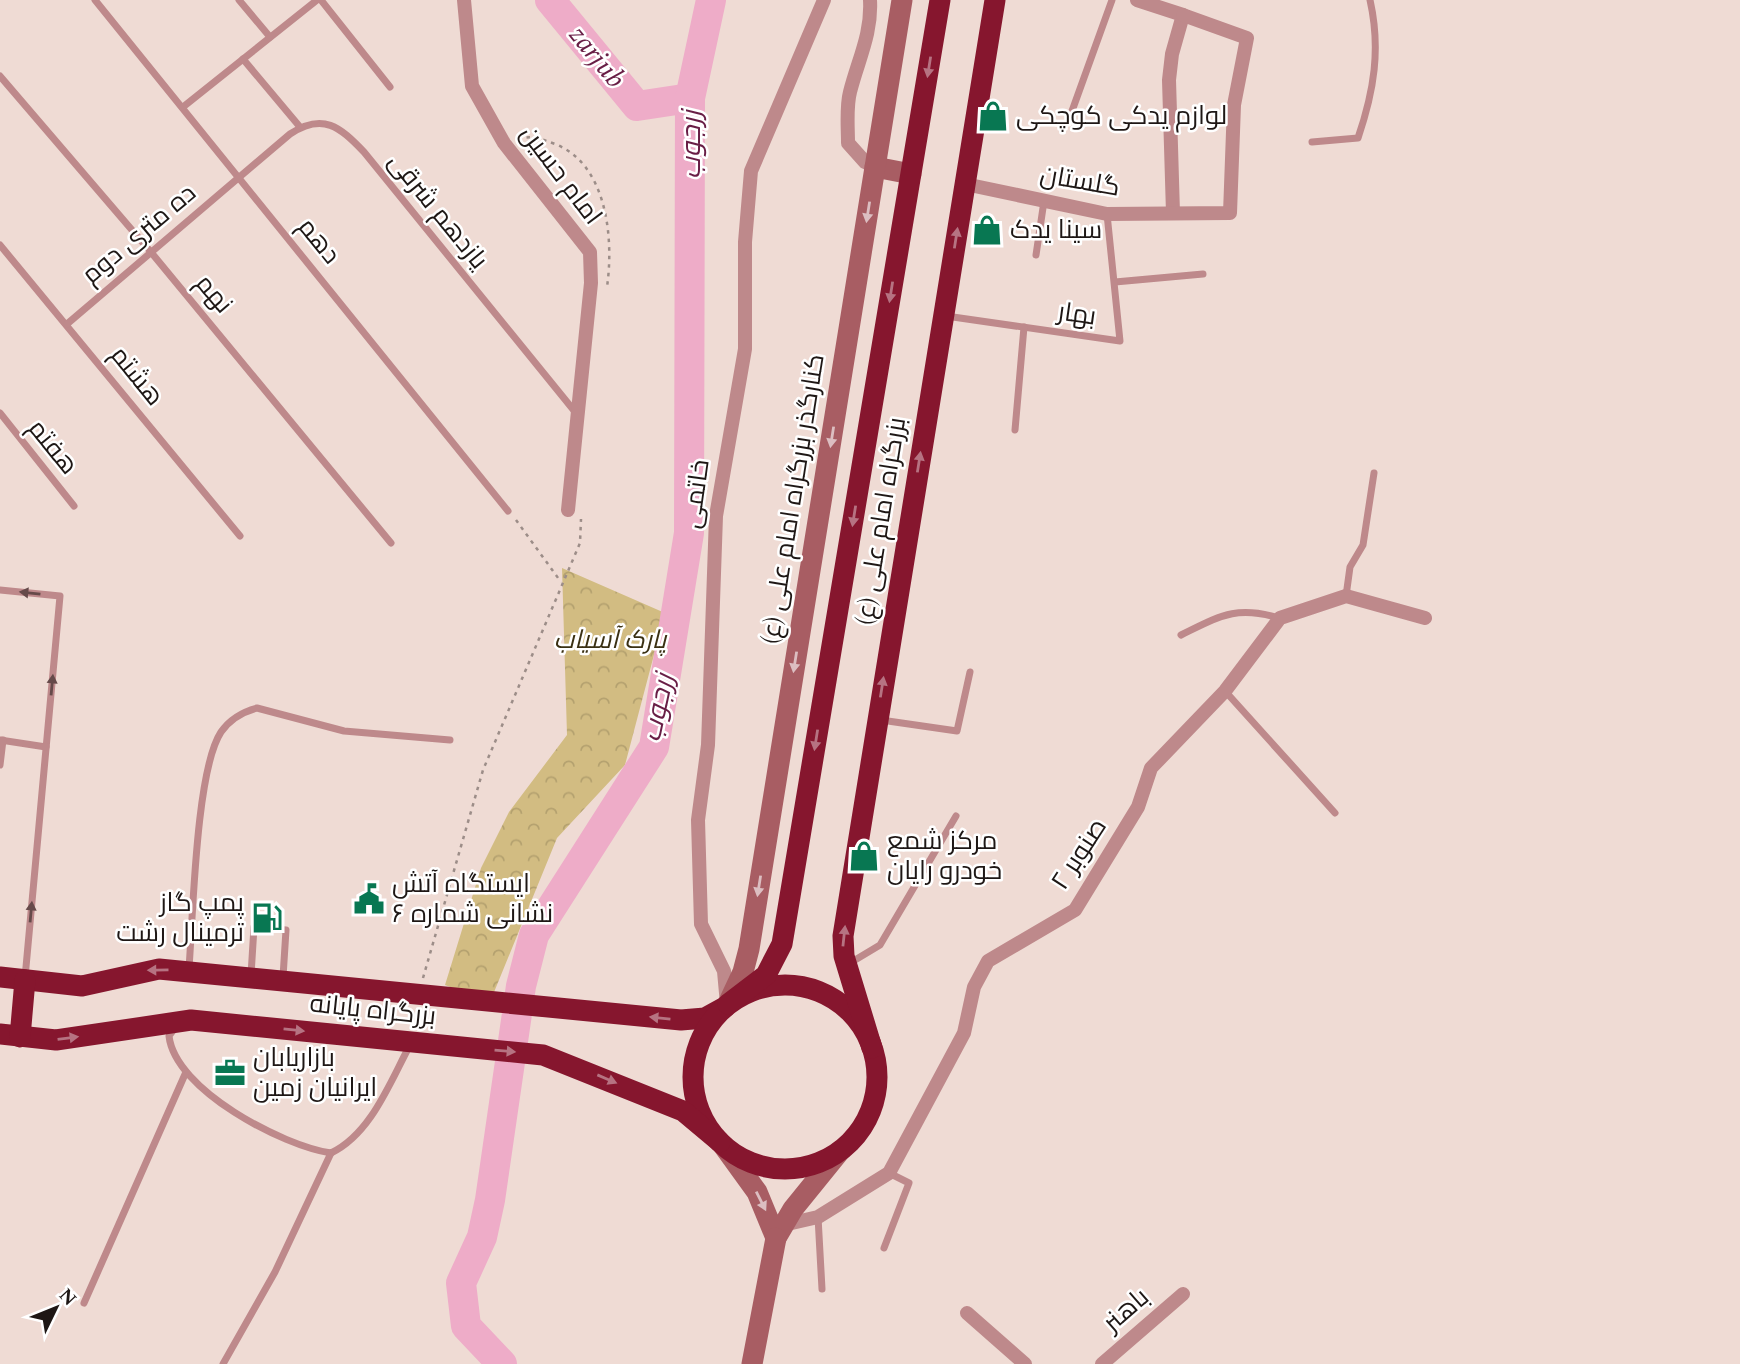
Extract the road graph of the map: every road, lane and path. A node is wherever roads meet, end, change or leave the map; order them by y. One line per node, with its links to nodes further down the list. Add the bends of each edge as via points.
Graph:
1 (96, 0): 18 (lane, دهم)
2 (239, 0): 14 (lane)
3 (319, 0): 14 (lane); 17 (lane)
4 (464, 0): 22 (street, امام حسین, via 472,86)
5 (824, 0): 70 (street, خاتمی, via 751,171 745,242 745,349 716,516 708,745 698,820 701,923 723,971)
6 (870, 0): 23 (street, via 871,20 862,61 849,94 848,143)
7 (902, 0): 23 (main road, کنارگذر بزرگراه امام علی (ع))
8 (940, 0): 24 (highway, one-way to 24)
9 (1112, 0): 19 (lane)
10 (1136, 0): 13 (street)
11 (1370, 0): 21 (lane, via 1377,50 1375,75 1358,138)
12 (994, 3): 26 (highway, بزرگراه امام علی (ع))
13 (1183, 15): 28 (street, via 1169,80); 28 (street, گلستان, via 1247,37 1234,105 1230,213)
14 (270, 37): 15 (lane)
15 (243, 60): 18 (lane); 20 (lane)
16 (0, 76): 31 (lane, نهم)
17 (390, 87)
18 (183, 107): 25 (lane, دهم)
19 (1072, 111)
20 (300, 127): 25 (lane); 40 (lane, یازدهم شرقی, via 318,122 342,130 364,152)
21 (1312, 142)
22 (504, 143): 35 (path, via 531,135 572,151 597,182 612,256); 40 (street, امام حسین, via 590,252)
23 (875, 167): 24 (main road); 70 (main road, کنارگذر بزرگراه امام علی (ع), one-way to 70, via 749,949)
24 (911, 174): 70 (highway, one-way to 70, via 782,944 766,975)
25 (240, 176): 31 (lane, ده متری دوم); 44 (lane, دهم)
26 (965, 184): 27 (street, گلستان); 36 (highway, بزرگراه امام علی (ع), one-way to 26)
27 (1044, 201): 29 (street, گلستان); 32 (lane)
28 (1173, 213): 29 (street, گلستان)
29 (1107, 215): 34 (lane, بهار)
30 (0, 245): 37 (lane, هشتم)
31 (150, 251): 37 (lane, ده متری دوم); 47 (lane, نهم)
32 (1036, 255)
33 (1203, 274): 34 (lane)
34 (1115, 282): 38 (lane, بهار, via 1120,341)
35 (606, 294)
36 (943, 316): 38 (lane, بهار); 56 (highway, بزرگراه امام علی (ع), one-way to 36)
37 (66, 324): 46 (lane, هشتم)
38 (1024, 327): 41 (lane)
39 (0, 414): 43 (lane, هفتم)
40 (577, 415): 45 (street, امام حسین)
41 (1015, 430)
42 (1374, 473): 50 (lane, via 1363,545 1350,567)
43 (74, 506)
44 (508, 511): 48 (path)
45 (575, 511): 48 (path, via 580,543)
46 (240, 536)
47 (391, 543)
48 (561, 582): 69 (path, via 484,770)
49 (0, 590): 59 (lane, one-way to 49, via 60,596)
50 (1346, 596): 51 (street); 52 (street)
51 (1280, 618): 53 (lane, via 1255,611 1229,612); 55 (street, صنوبر ۲)
52 (1425, 618)
53 (1181, 635)
54 (970, 672): 56 (lane, via 957,731)
55 (1225, 691): 61 (lane); 79 (street, صنوبر ۲, via 1151,768 1138,807 1075,910 988,961 974,987 964,1033)
56 (877, 719): 63 (highway, بزرگراه امام علی (ع), one-way to 56, via 843,936)
57 (1, 740): 59 (lane); 60 (lane)
58 (450, 740): 64 (lane, via 344,731 257,708 227,724 205,777)
59 (46, 747): 67 (lane, one-way to 59)
60 (0, 765)
61 (1335, 813)
62 (956, 816): 63 (lane, via 880,945)
63 (846, 965): 74 (highway, بزرگراه امام علی (ع))
64 (188, 972): 66 (highway); 67 (highway, one-way to 67, via 152,969 82,986)
65 (0, 977): 67 (highway)
66 (251, 978): 68 (highway); 68 (lane, via 254,927 286,930)
67 (35, 981): 72 (highway)
68 (283, 981): 69 (highway)
69 (418, 994): 70 (highway, one-way to 69, via 705,1018 681,1020)
70 (727, 1006): 74 (highway, via 763,988 806,988 845,1008); 76 (highway, via 704,1034 693,1071 699,1110)
71 (179, 1021): 72 (highway, بزرگراه پایانه, one-way to 71, via 64,1039); 73 (highway, بزرگراه پایانه, one-way to 73); 75 (lane, via 169,1036 170,1044)
72 (10, 1035)
73 (412, 1042): 76 (highway, بزرگراه پایانه, one-way to 76, via 543,1055 683,1111); 78 (lane, via 369,1118 356,1135)
74 (872, 1048): 77 (highway, via 877,1074 873,1105 861,1129)
75 (186, 1072): 78 (lane, via 204,1090 250,1119 306,1147); 85 (lane)
76 (722, 1144): 77 (highway, via 748,1162 782,1169 813,1165); 81 (main road, one-way to 81, via 757,1192)
77 (841, 1151): 81 (main road, via 804,1194)
78 (331, 1153): 87 (lane, via 275,1272)
79 (889, 1172): 80 (street, صنوبر ۲); 82 (lane, via 909,1183)
80 (818, 1217): 81 (street, صنوبر ۲); 83 (lane)
81 (778, 1239): 88 (main road)
82 (884, 1248)
83 (822, 1289)
84 (1183, 1294): 90 (street, باهنر)
85 (84, 1303)
86 (967, 1313): 89 (street)
87 (223, 1364)
88 (752, 1364)
89 (1025, 1364)
90 (1102, 1364)

